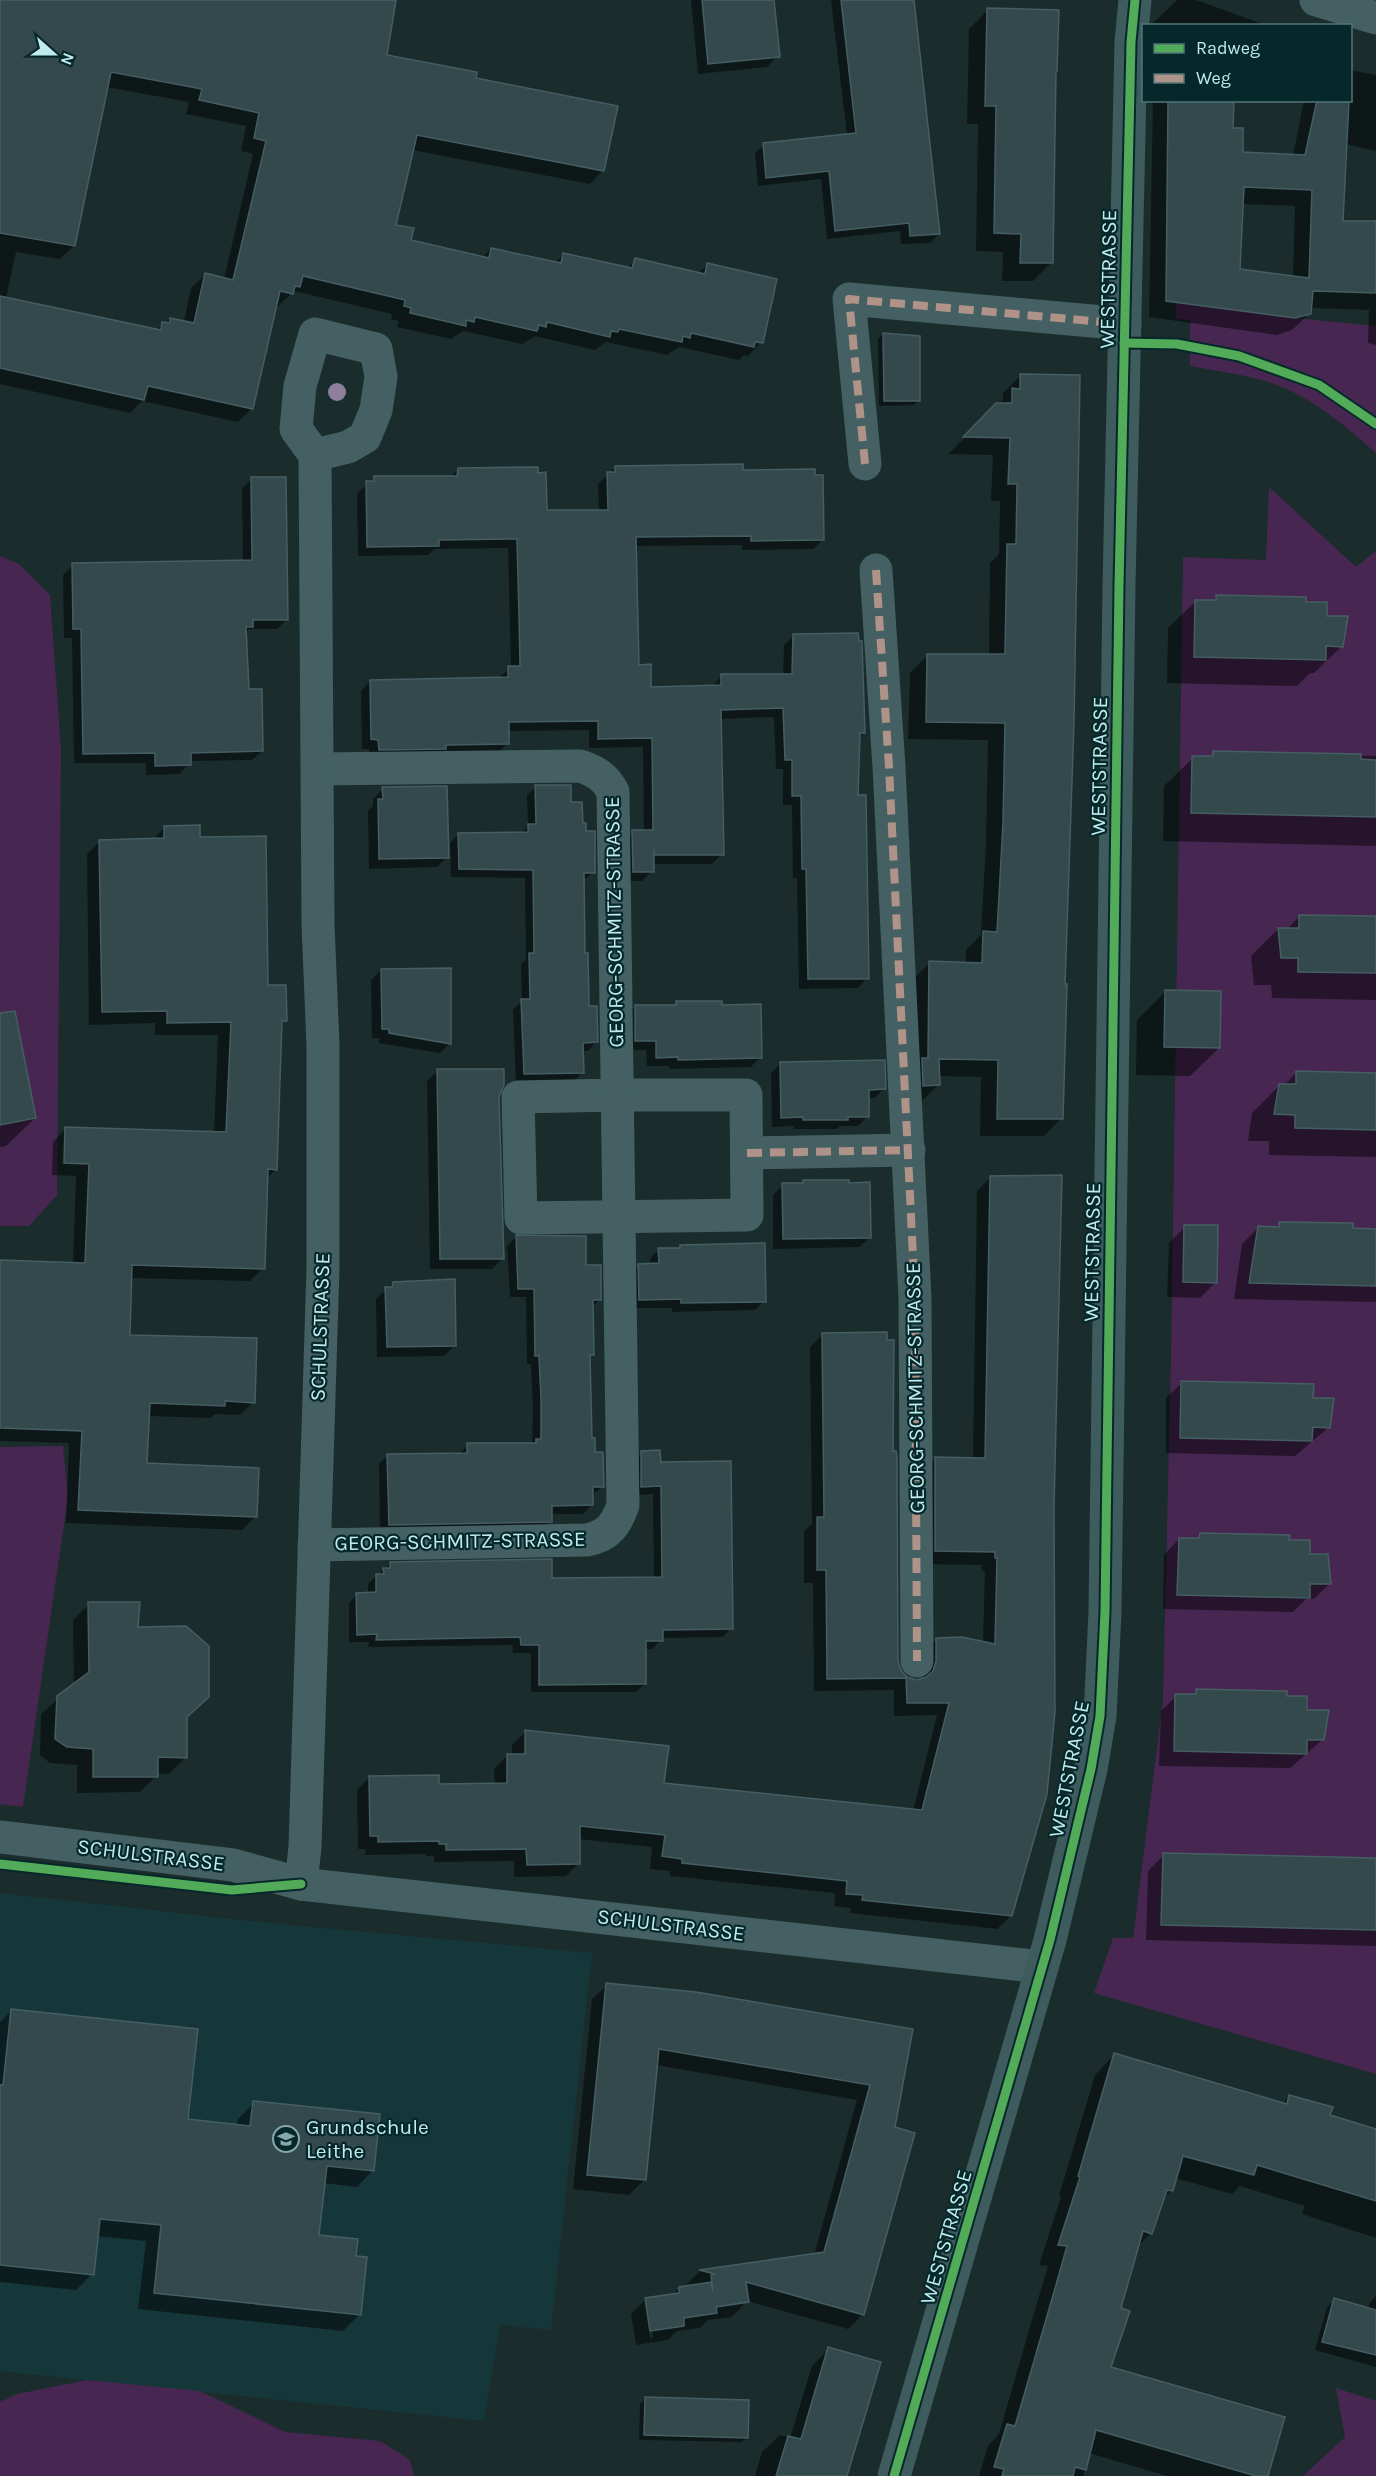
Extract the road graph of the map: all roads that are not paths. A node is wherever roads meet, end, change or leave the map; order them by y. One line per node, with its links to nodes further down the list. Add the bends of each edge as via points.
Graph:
1 (1135, 0): 4 (street, WESTSTRASSE)
2 (1316, 0): 3 (street)
3 (1376, 18)
4 (1125, 324): 6 (street, via 849,299); 17 (street, WESTSTRASSE, via 1105,1612 1100,1716 1091,1769)
5 (315, 455): 8 (street)
6 (865, 464)
7 (876, 570): 10 (street, GEORG-SCHMITZ-STRASSE)
8 (319, 769): 9 (street, GEORG-SCHMITZ-STRASSE, via 580,766 608,782 613,792); 13 (street, SCHULSTRASSE, via 323,1268)
9 (618, 1095): 11 (street, via 746,1095); 12 (street, GEORG-SCHMITZ-STRASSE); 12 (street, via 518,1097 521,1218)
10 (909, 1150): 11 (street); 14 (street, GEORG-SCHMITZ-STRASSE, via 915,1298)
11 (747, 1153): 12 (street, via 747,1215)
12 (619, 1216): 13 (street, GEORG-SCHMITZ-STRASSE, via 623,1505 609,1531 587,1540)
13 (314, 1545): 16 (street, SCHULSTRASSE)
14 (917, 1661)
15 (0, 1837): 16 (street, SCHULSTRASSE, via 233,1865)
16 (301, 1884): 17 (street, SCHULSTRASSE)
17 (1041, 1967): 18 (street, WESTSTRASSE)
18 (894, 2476)

